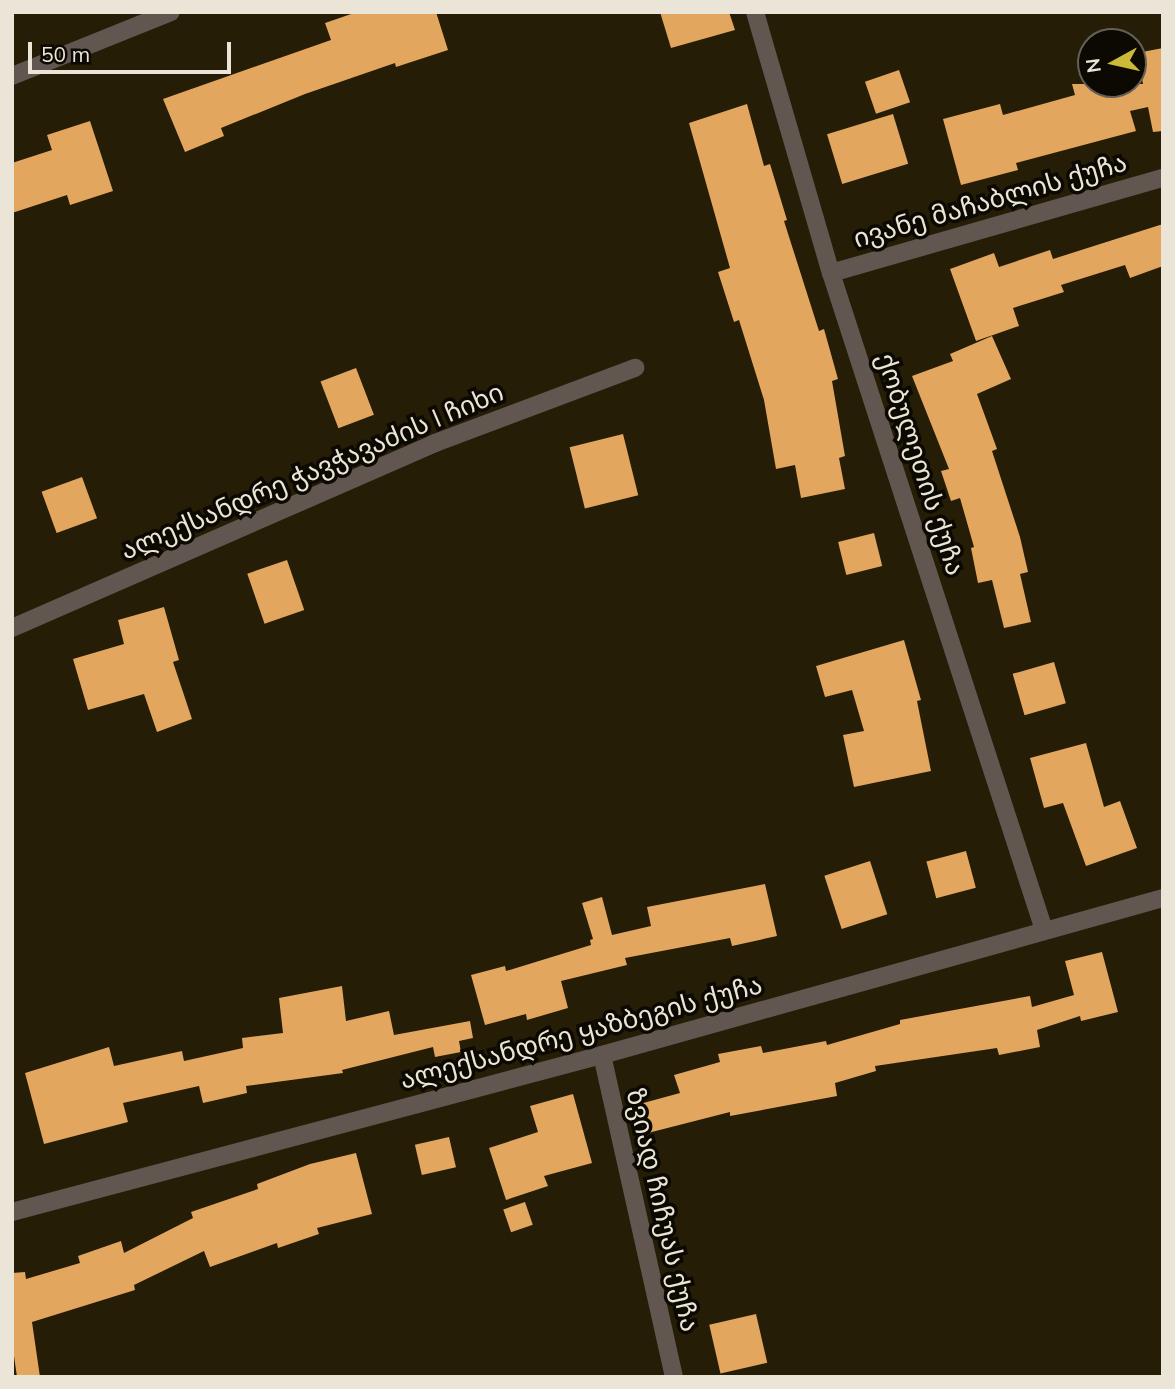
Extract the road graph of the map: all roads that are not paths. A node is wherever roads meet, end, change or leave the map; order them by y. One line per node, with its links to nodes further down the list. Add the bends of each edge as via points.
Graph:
1 (171, 12): 3 (street)
2 (755, 12): 5 (street, ქობულეთის ქუჩა)
3 (12, 76)
4 (1163, 178): 5 (street, ივანე მაჩაბლის ქუჩა)
5 (831, 273): 9 (street, ქობულეთის ქუჩა)
6 (635, 368): 7 (street, ალექსანდრე ჭავჭავაძის I ჩიხი, via 435,443)
7 (12, 628)
8 (1163, 898): 9 (street, ალექსანდრე ყაზბეგის ქუჩა)
9 (1044, 930): 10 (street, ალექსანდრე ყაზბეგის ქუჩა)
10 (602, 1055): 11 (street, ალექსანდრე ყაზბეგის ქუჩა); 12 (street, ზვიად ჩიჩუას ქუჩა)
11 (12, 1212)
12 (674, 1377)

